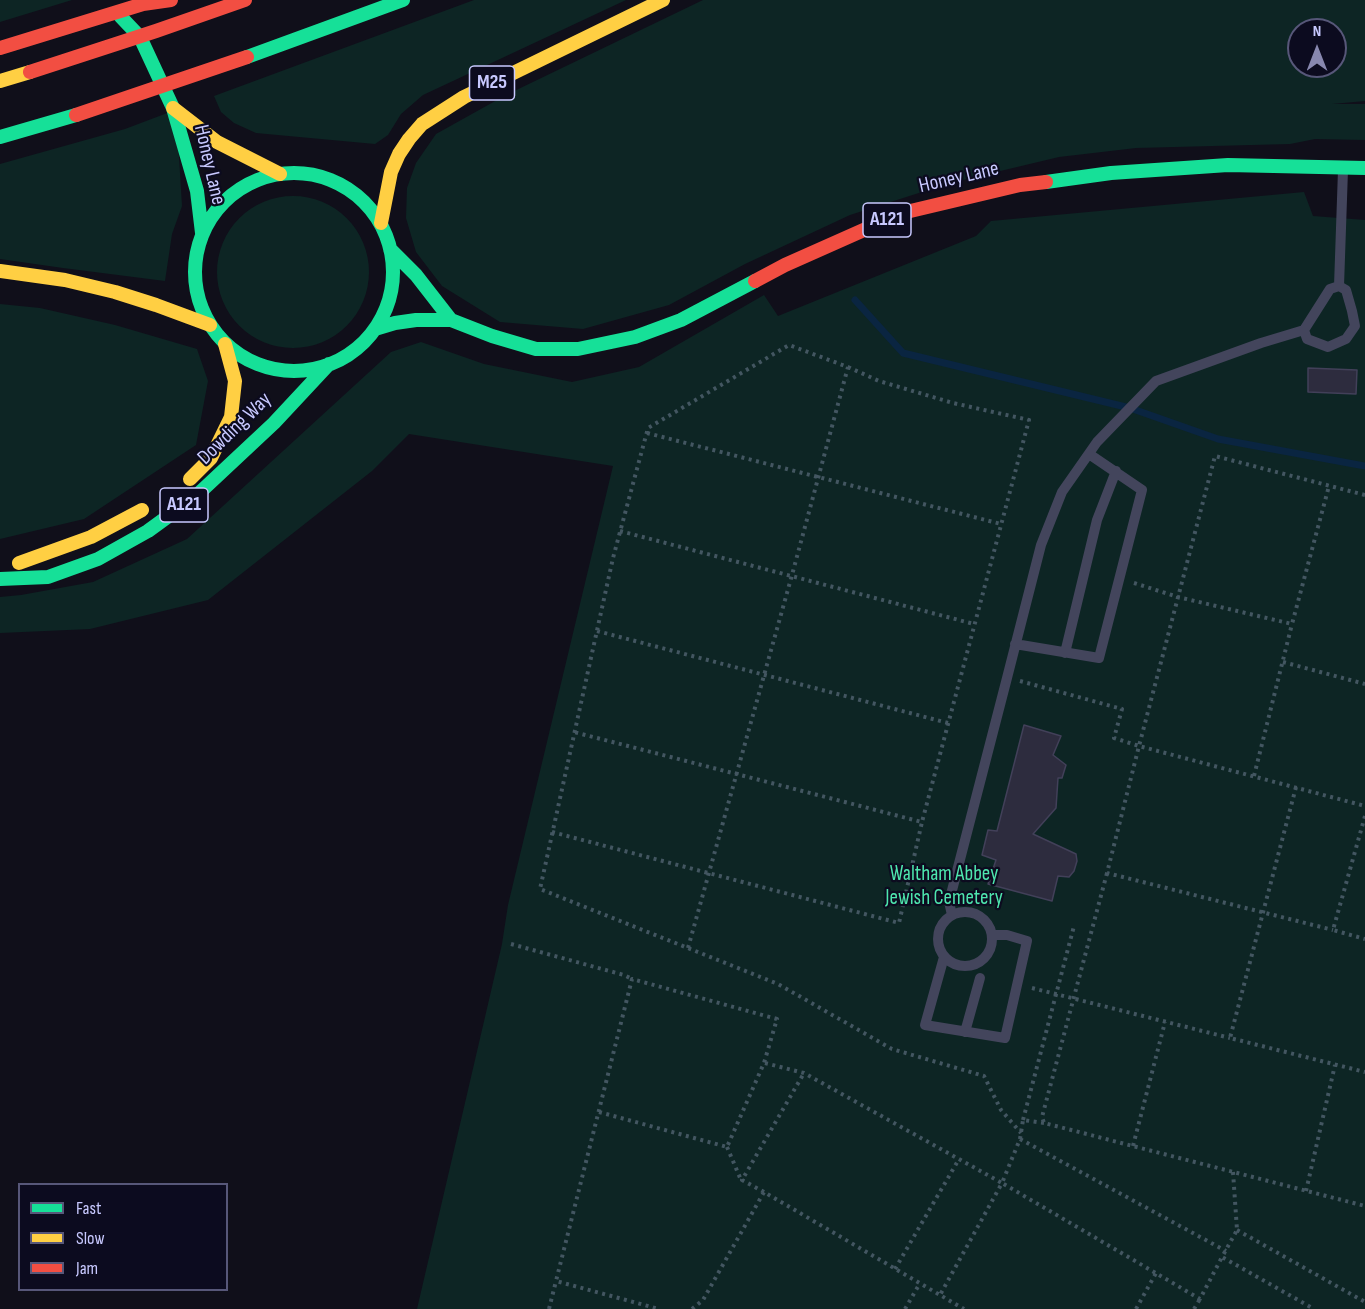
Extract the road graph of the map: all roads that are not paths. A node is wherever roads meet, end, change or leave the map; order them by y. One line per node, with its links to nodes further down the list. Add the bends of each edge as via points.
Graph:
1 (105, 0): 8 (main road, Honey Lane, via 140,37)
2 (171, 0): 6 (main road, bridge, via 143,4)
3 (245, 0): 7 (main road, bridge)
4 (403, 0): 9 (main road, bridge, via 247,57)
5 (663, 0): 13 (main road, M25, via 464,97 422,124 399,154 391,172)
6 (0, 48)
7 (0, 81)
8 (173, 108): 12 (main road, Honey Lane, via 216,142); 14 (main road, Honey Lane, via 197,191)
9 (0, 137)
10 (1343, 167): 11 (main road, Honey Lane / A121); 17 (lane); 18 (main road, Honey Lane / A121, via 1228,165 1111,173 1020,185 902,213 785,265 681,320 635,337 578,349 536,349)
11 (1365, 168)
12 (280, 174): 13 (main road, via 304,173 334,182 356,195); 14 (main road, via 235,192 216,210)
13 (381, 223): 15 (main road)
14 (202, 233): 19 (main road, via 195,284)
15 (390, 249): 18 (main road); 21 (main road, via 390,294)
16 (0, 271): 19 (main road, via 115,292)
17 (1339, 286): 20 (lane, via 1346,290); 22 (lane, via 1330,289)
18 (451, 320): 21 (main road, Honey Lane / A121, via 416,320)
19 (210, 325): 23 (main road)
20 (1360, 328): 22 (lane, via 1328,347 1307,339)
21 (375, 329): 24 (main road, via 347,356)
22 (1304, 330): 25 (lane, via 1156,381)
23 (225, 344): 24 (main road, via 244,358 271,368 300,371); 27 (main road, Dowding Way / A121, via 235,381 231,417 211,458)
24 (329, 364): 30 (main road, Dowding Way / A121, via 274,423 196,496 148,531 98,559 48,577)
25 (1089, 454): 26 (lane); 31 (lane, via 1062,492 1041,545)
26 (1116, 471): 32 (lane, via 1097,520); 32 (lane, via 1142,490 1099,658)
27 (177, 489)
28 (150, 506): 29 (main road, A121, via 91,537)
29 (0, 570)
30 (0, 579)
31 (1015, 644): 32 (lane); 33 (lane, via 949,902)
32 (1065, 652)
33 (952, 915): 34 (lane, via 970,912 985,921); 35 (lane, via 938,932)
34 (992, 934): 35 (lane, via 986,956 974,965 960,966); 37 (lane, via 1027,941 1005,1038)
35 (944, 957): 37 (lane, via 925,1025)
36 (980, 978): 37 (lane)
37 (965, 1032)

